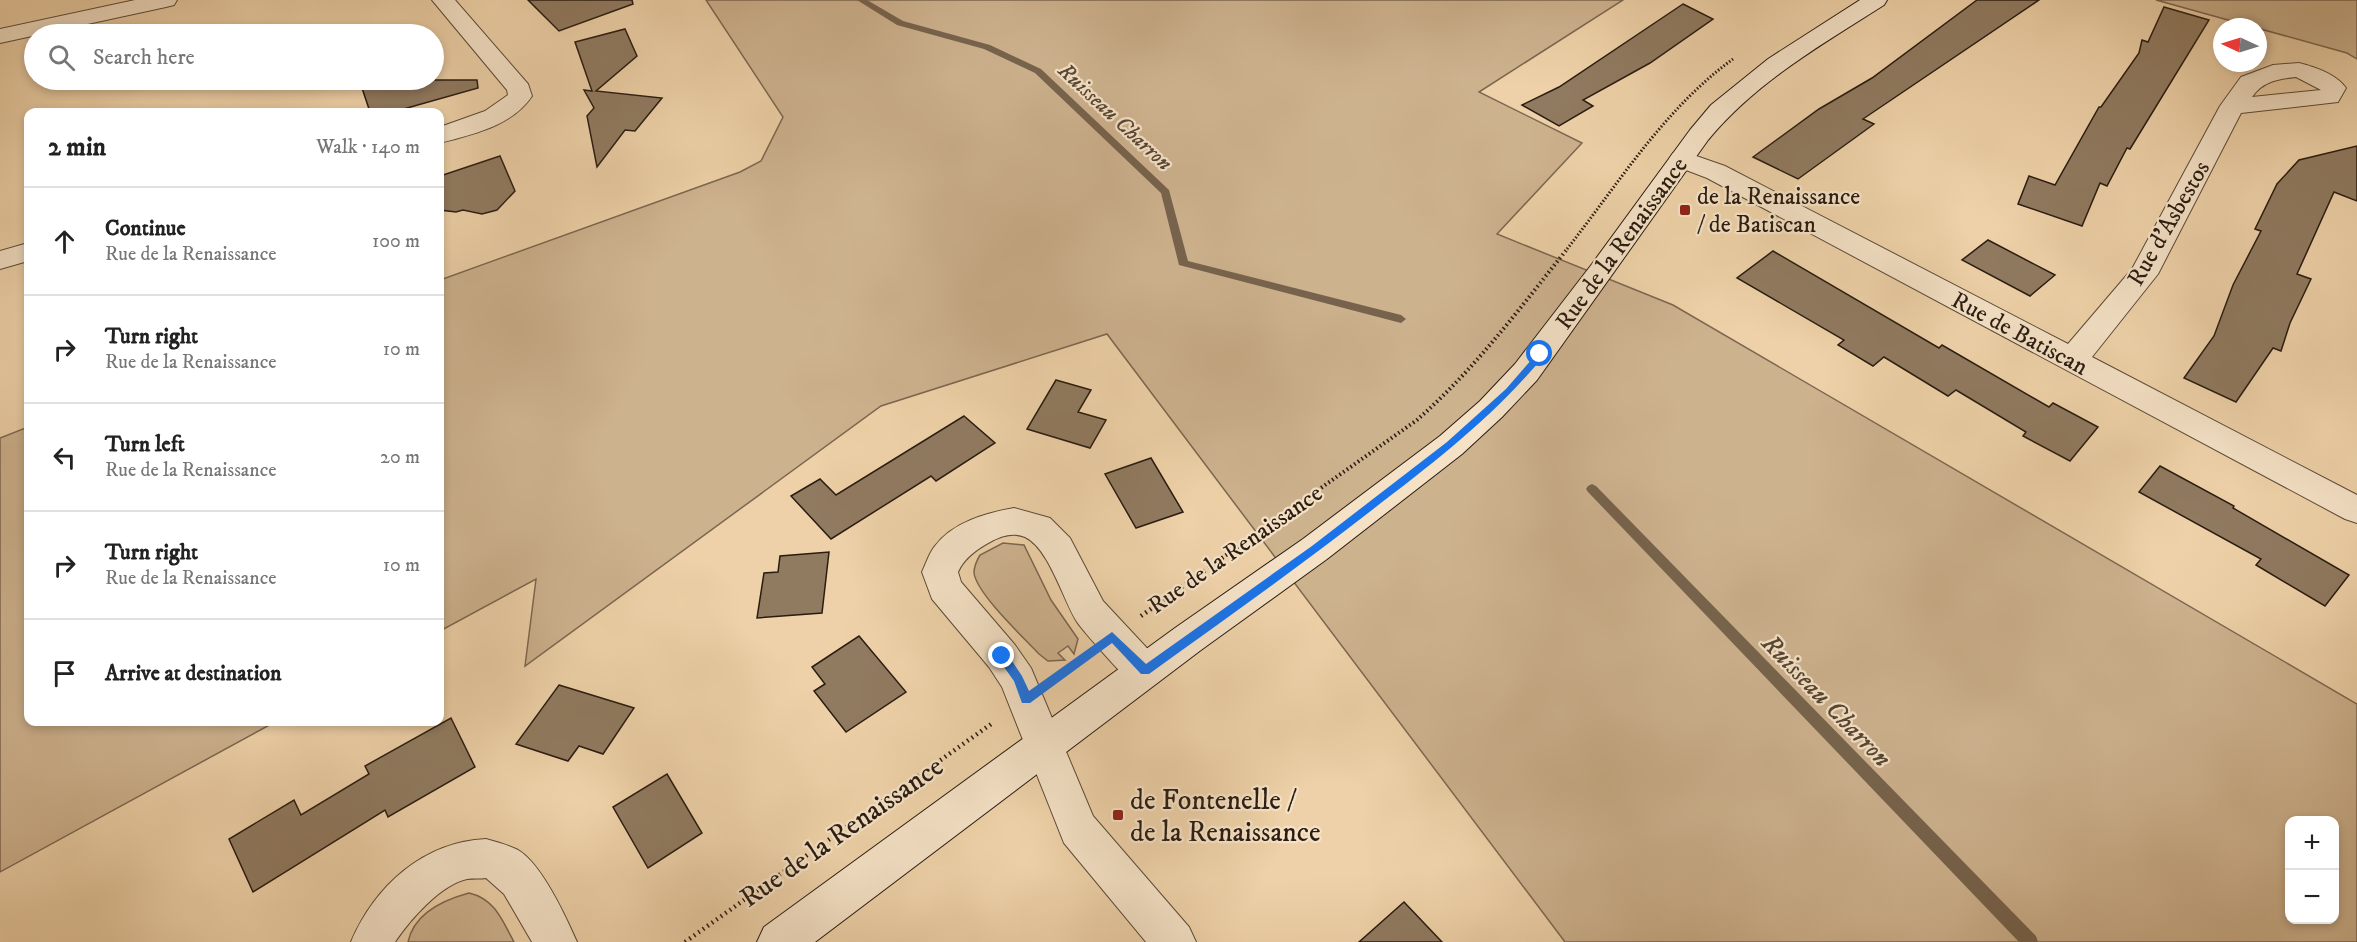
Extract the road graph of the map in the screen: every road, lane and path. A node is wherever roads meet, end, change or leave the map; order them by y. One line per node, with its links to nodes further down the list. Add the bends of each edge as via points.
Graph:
1 (166, 0): 4 (street)
2 (443, 0): 8 (street, via 519,89 520,96 491,118)
3 (1876, 0): 9 (street, Rue de la Renaissance, via 1745,88 1710,121)
4 (55, 24)
5 (24, 31): 6 (street)
6 (0, 36)
7 (2232, 106): 13 (street, Rue d'Asbestos, via 2144,274)
8 (444, 134)
9 (1682, 159): 13 (street, Rue de Batiscan, via 1716,172); 16 (street, Rue de la Renaissance, via 1565,322 1491,409 1382,499)
10 (1626, 173): 15 (path, Rue de la Renaissance, via 1447,395)
11 (24, 253): 12 (street)
12 (0, 260)
13 (2072, 360): 14 (street, Rue de Batiscan)
14 (2357, 510)
15 (1112, 636): 16 (street); 17 (path, Rue de la Renaissance); 17 (street, via 1090,612 1058,548 1038,526 1003,522 967,537 947,556 941,580 953,600 1002,656)
16 (1145, 671): 18 (street, Rue de la Renaissance)
17 (1026, 699): 18 (street); 21 (path, Rue de la Renaissance)
18 (1044, 746): 22 (street, Rue de la Renaissance); 23 (street, via 1078,829)
19 (373, 942): 20 (street, via 386,916 435,872 454,864 490,860 504,865 516,878)
20 (555, 942)
21 (685, 942)
22 (779, 942)
23 (1174, 942)

